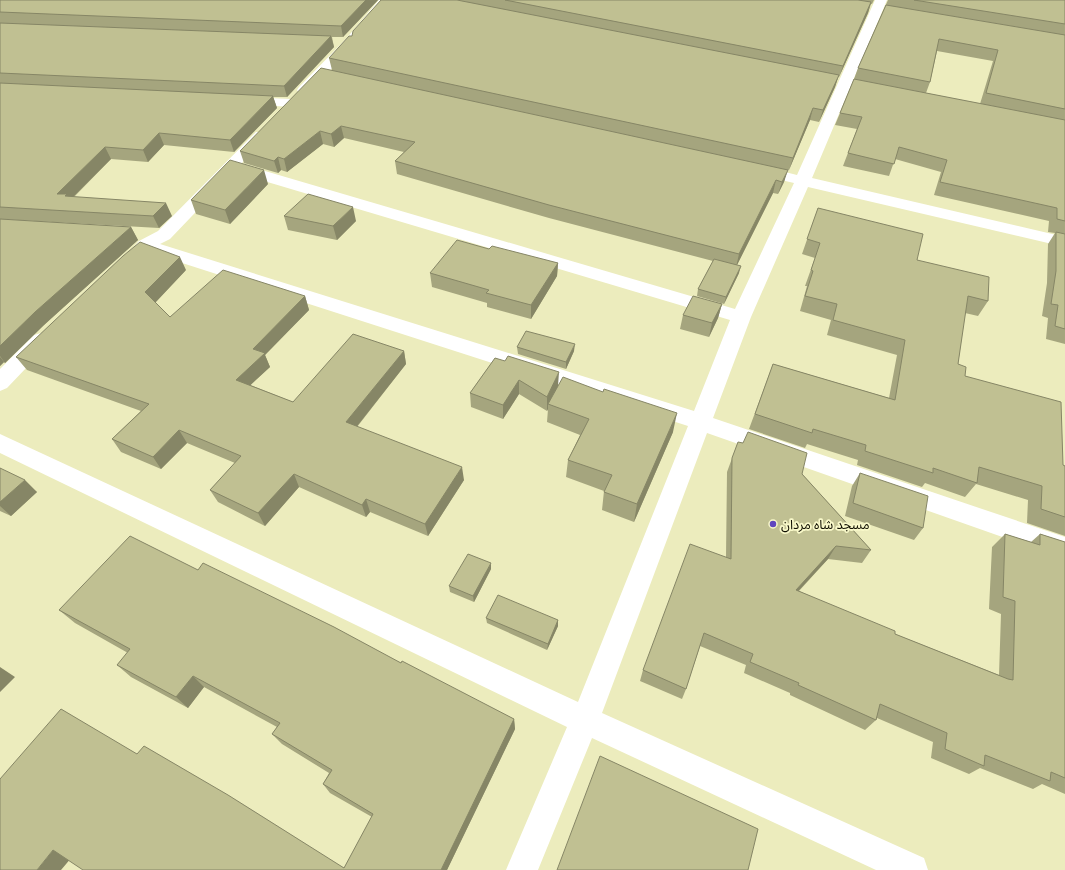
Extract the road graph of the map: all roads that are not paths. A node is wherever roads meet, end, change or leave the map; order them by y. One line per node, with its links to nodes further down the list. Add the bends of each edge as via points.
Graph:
1 (385, 0): 4 (street, via 341,42 328,75)
2 (878, 8): 7 (street)
3 (229, 100): 4 (street)
4 (292, 103): 5 (street)
5 (231, 166): 8 (street, via 164,235); 11 (street)
6 (741, 166): 7 (street)
7 (803, 180): 9 (street); 11 (street)
8 (139, 239): 10 (street); 16 (street)
9 (1065, 242)
10 (128, 260)
11 (741, 317): 16 (street)
12 (50, 332): 14 (street)
13 (0, 357): 14 (street)
14 (22, 358): 15 (street)
15 (0, 383)
16 (701, 422): 18 (street); 19 (street)
17 (0, 443): 19 (street)
18 (1065, 548)
19 (585, 720): 20 (street); 21 (street)
20 (522, 870)
21 (912, 870)

